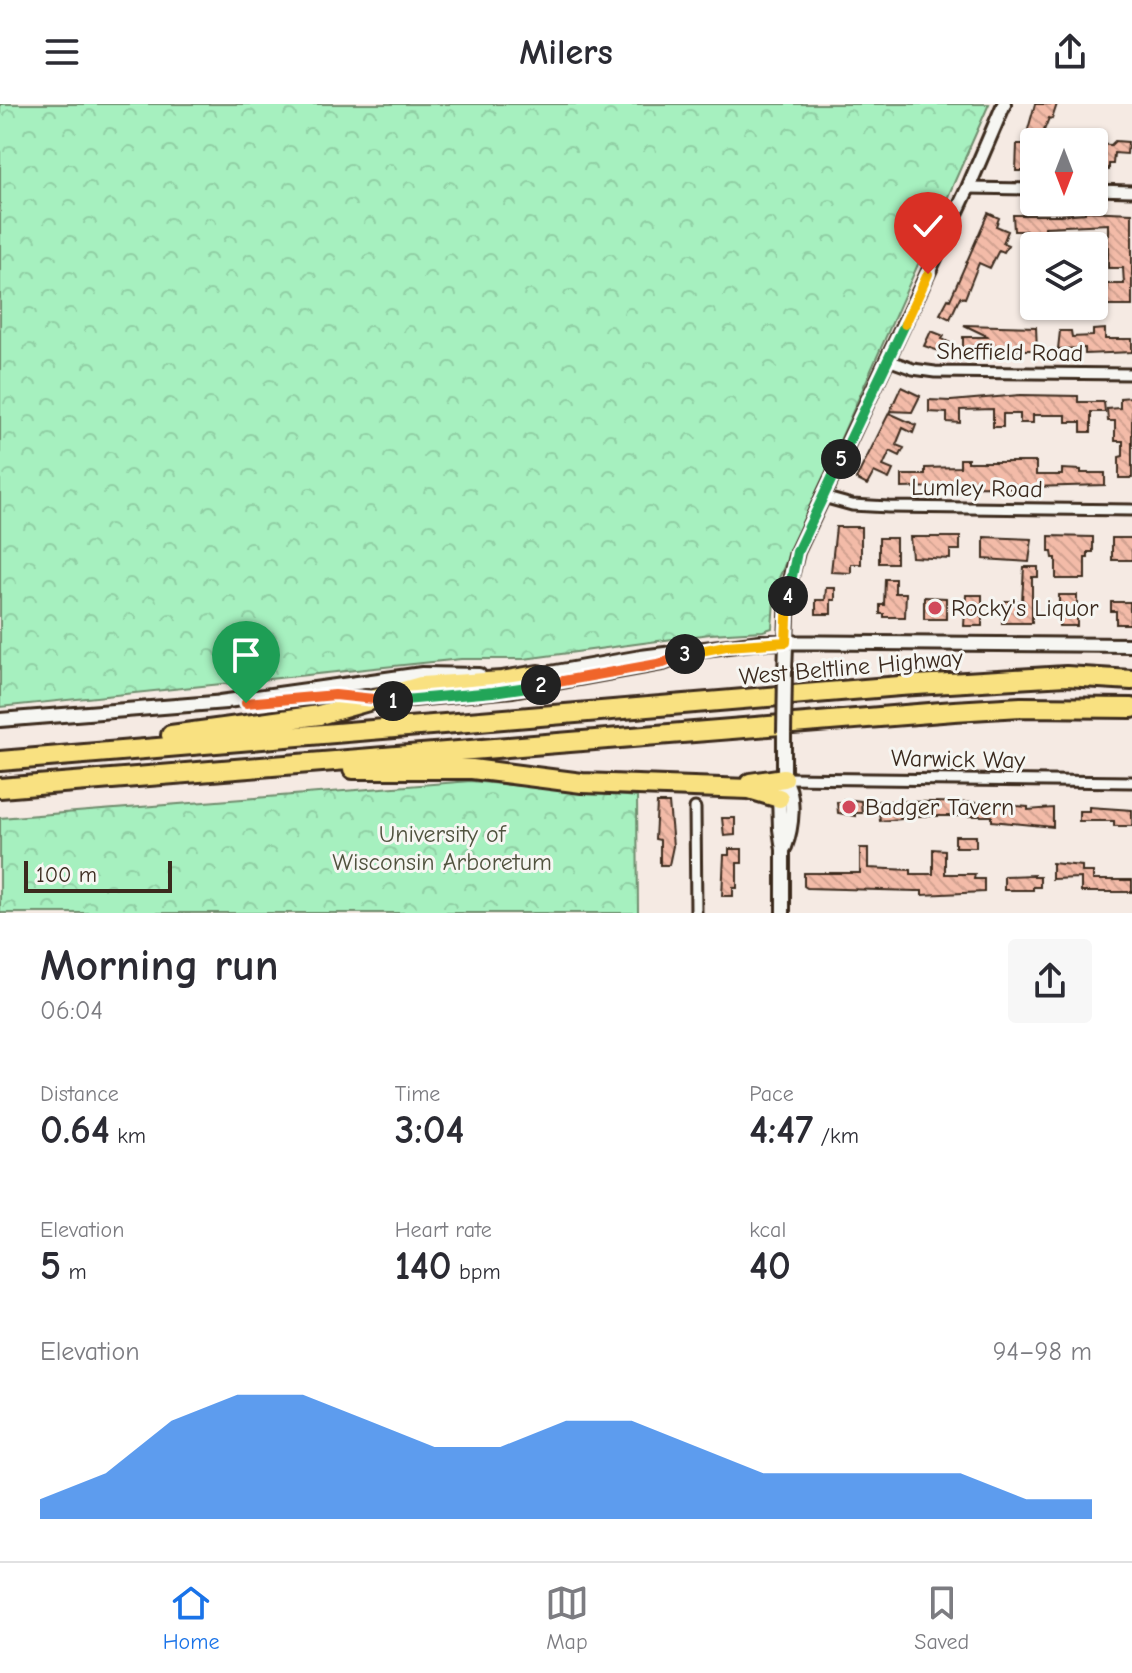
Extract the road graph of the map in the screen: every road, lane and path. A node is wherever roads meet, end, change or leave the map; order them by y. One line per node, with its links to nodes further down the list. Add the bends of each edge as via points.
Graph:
1 (1004, 104): 2 (street)
2 (968, 188): 3 (street); 6 (street)
3 (1020, 189)
4 (1108, 190): 5 (street)
5 (1132, 191)
6 (888, 360): 7 (street, Sheffield Road, via 935,372); 8 (street)
7 (1132, 374)
8 (823, 497): 9 (street, Lumley Road, via 889,507); 10 (street, via 791,572)
9 (1132, 510)
10 (786, 642): 11 (street); 12 (street); 23 (street, bridge)
11 (1132, 645)
12 (691, 652): 13 (street); 15 (street, via 663,663 513,690)
13 (538, 675): 15 (highway, via 421,686); 16 (street, via 422,674)
14 (1132, 677): 21 (highway, West Beltline Highway, via 900,686)
15 (368, 700): 16 (street, via 335,695); 21 (highway, via 280,722)
16 (220, 702): 20 (street)
17 (1021, 707): 18 (highway); 19 (highway); 22 (highway)
18 (1132, 708)
19 (1132, 718)
20 (0, 720)
21 (0, 760)
22 (130, 776): 25 (highway, via 444,768 582,783); 26 (highway)
23 (784, 778): 24 (street, Warwick Way); 25 (highway); 27 (street); 29 (street, via 791,795)
24 (1132, 782)
25 (691, 786): 27 (highway, via 759,790)
26 (0, 788)
27 (779, 798): 29 (street)
28 (695, 808): 30 (street)
29 (783, 850): 31 (street)
30 (696, 913)
31 (783, 913)

